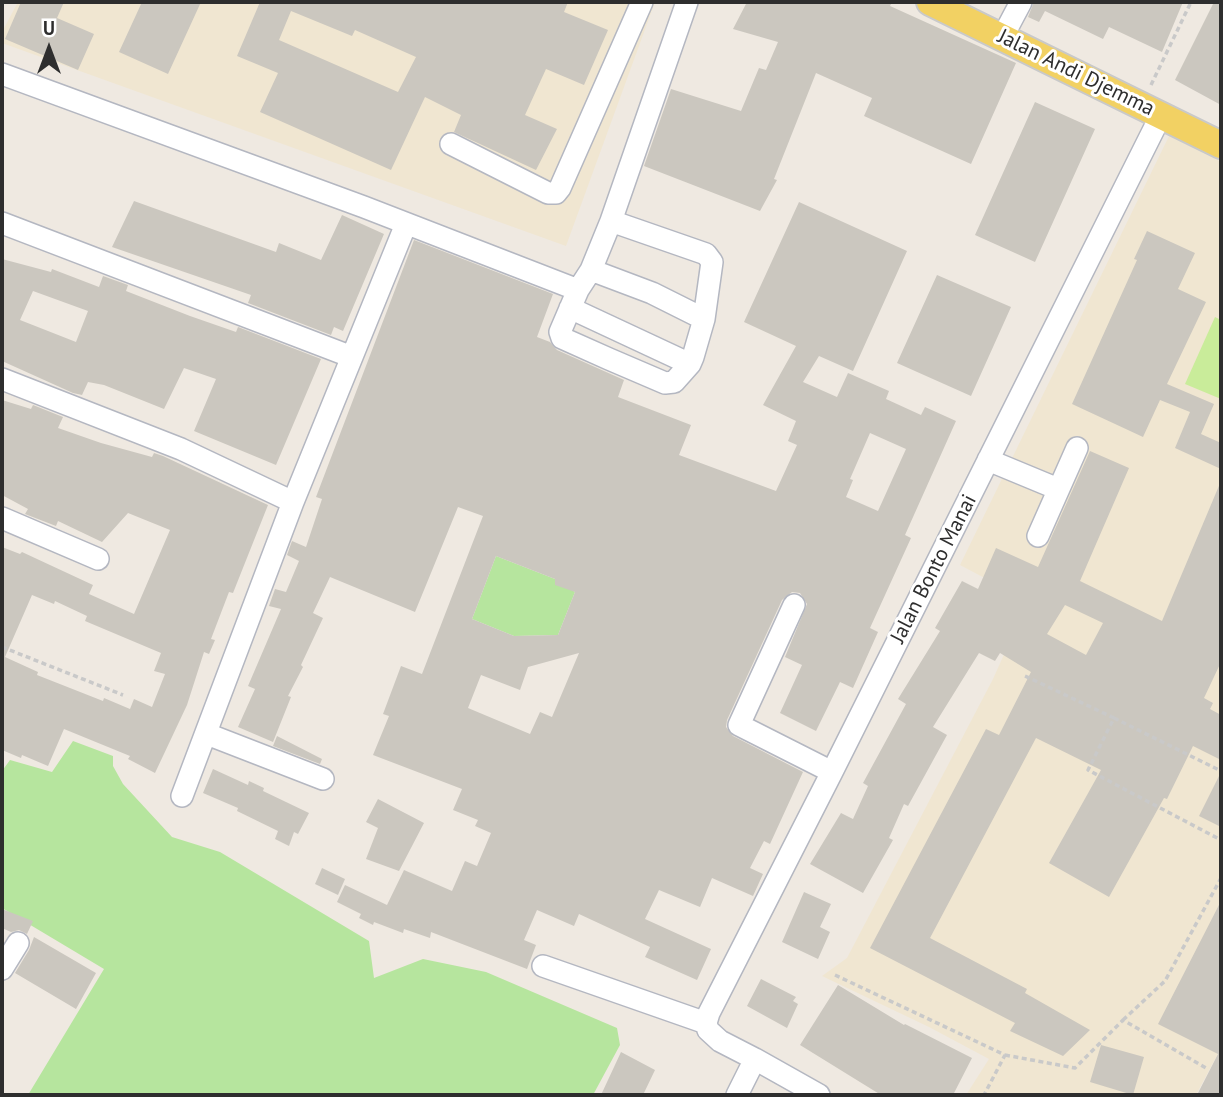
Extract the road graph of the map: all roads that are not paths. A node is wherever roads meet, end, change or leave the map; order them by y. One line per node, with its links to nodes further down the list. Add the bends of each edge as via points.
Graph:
1 (642, 2): 8 (street, via 556,193)
2 (687, 2): 10 (street)
3 (930, 2): 5 (main road, Jalan Andi Djemma)
4 (1021, 2): 5 (street)
5 (1003, 36): 7 (main road, Jalan Andi Djemma)
6 (2, 74): 12 (street)
7 (1151, 110): 9 (main road, Jalan Andi Djemma); 20 (street, Jalan Bonto Manai)
8 (451, 144)
9 (1221, 145)
10 (611, 221): 13 (street); 15 (street, via 706,254 712,270)
11 (2, 223): 16 (street)
12 (406, 224): 14 (street); 16 (street)
13 (591, 270): 14 (street); 15 (street)
14 (574, 299): 17 (street, via 581,315); 17 (street, via 560,332 562,338 664,383 674,383)
15 (704, 319): 17 (street)
16 (352, 357): 22 (street)
17 (690, 364)
18 (2, 379): 22 (street, via 181,449)
19 (1077, 448): 21 (street)
20 (988, 460): 21 (street); 28 (street, Jalan Bonto Manai)
21 (1058, 489): 24 (street)
22 (293, 502): 27 (street)
23 (2, 518): 25 (street)
24 (1038, 536)
25 (98, 559)
26 (794, 605): 28 (street, via 739,725)
27 (207, 734): 29 (street); 30 (street)
28 (832, 772): 34 (street, Jalan Bonto Manai)
29 (323, 779)
30 (182, 796)
31 (18, 943): 33 (street)
32 (543, 966): 34 (street)
33 (2, 969)
34 (706, 1023): 35 (street, via 720,1041)
35 (755, 1059): 36 (street); 37 (street)
36 (737, 1095)
37 (819, 1095)

